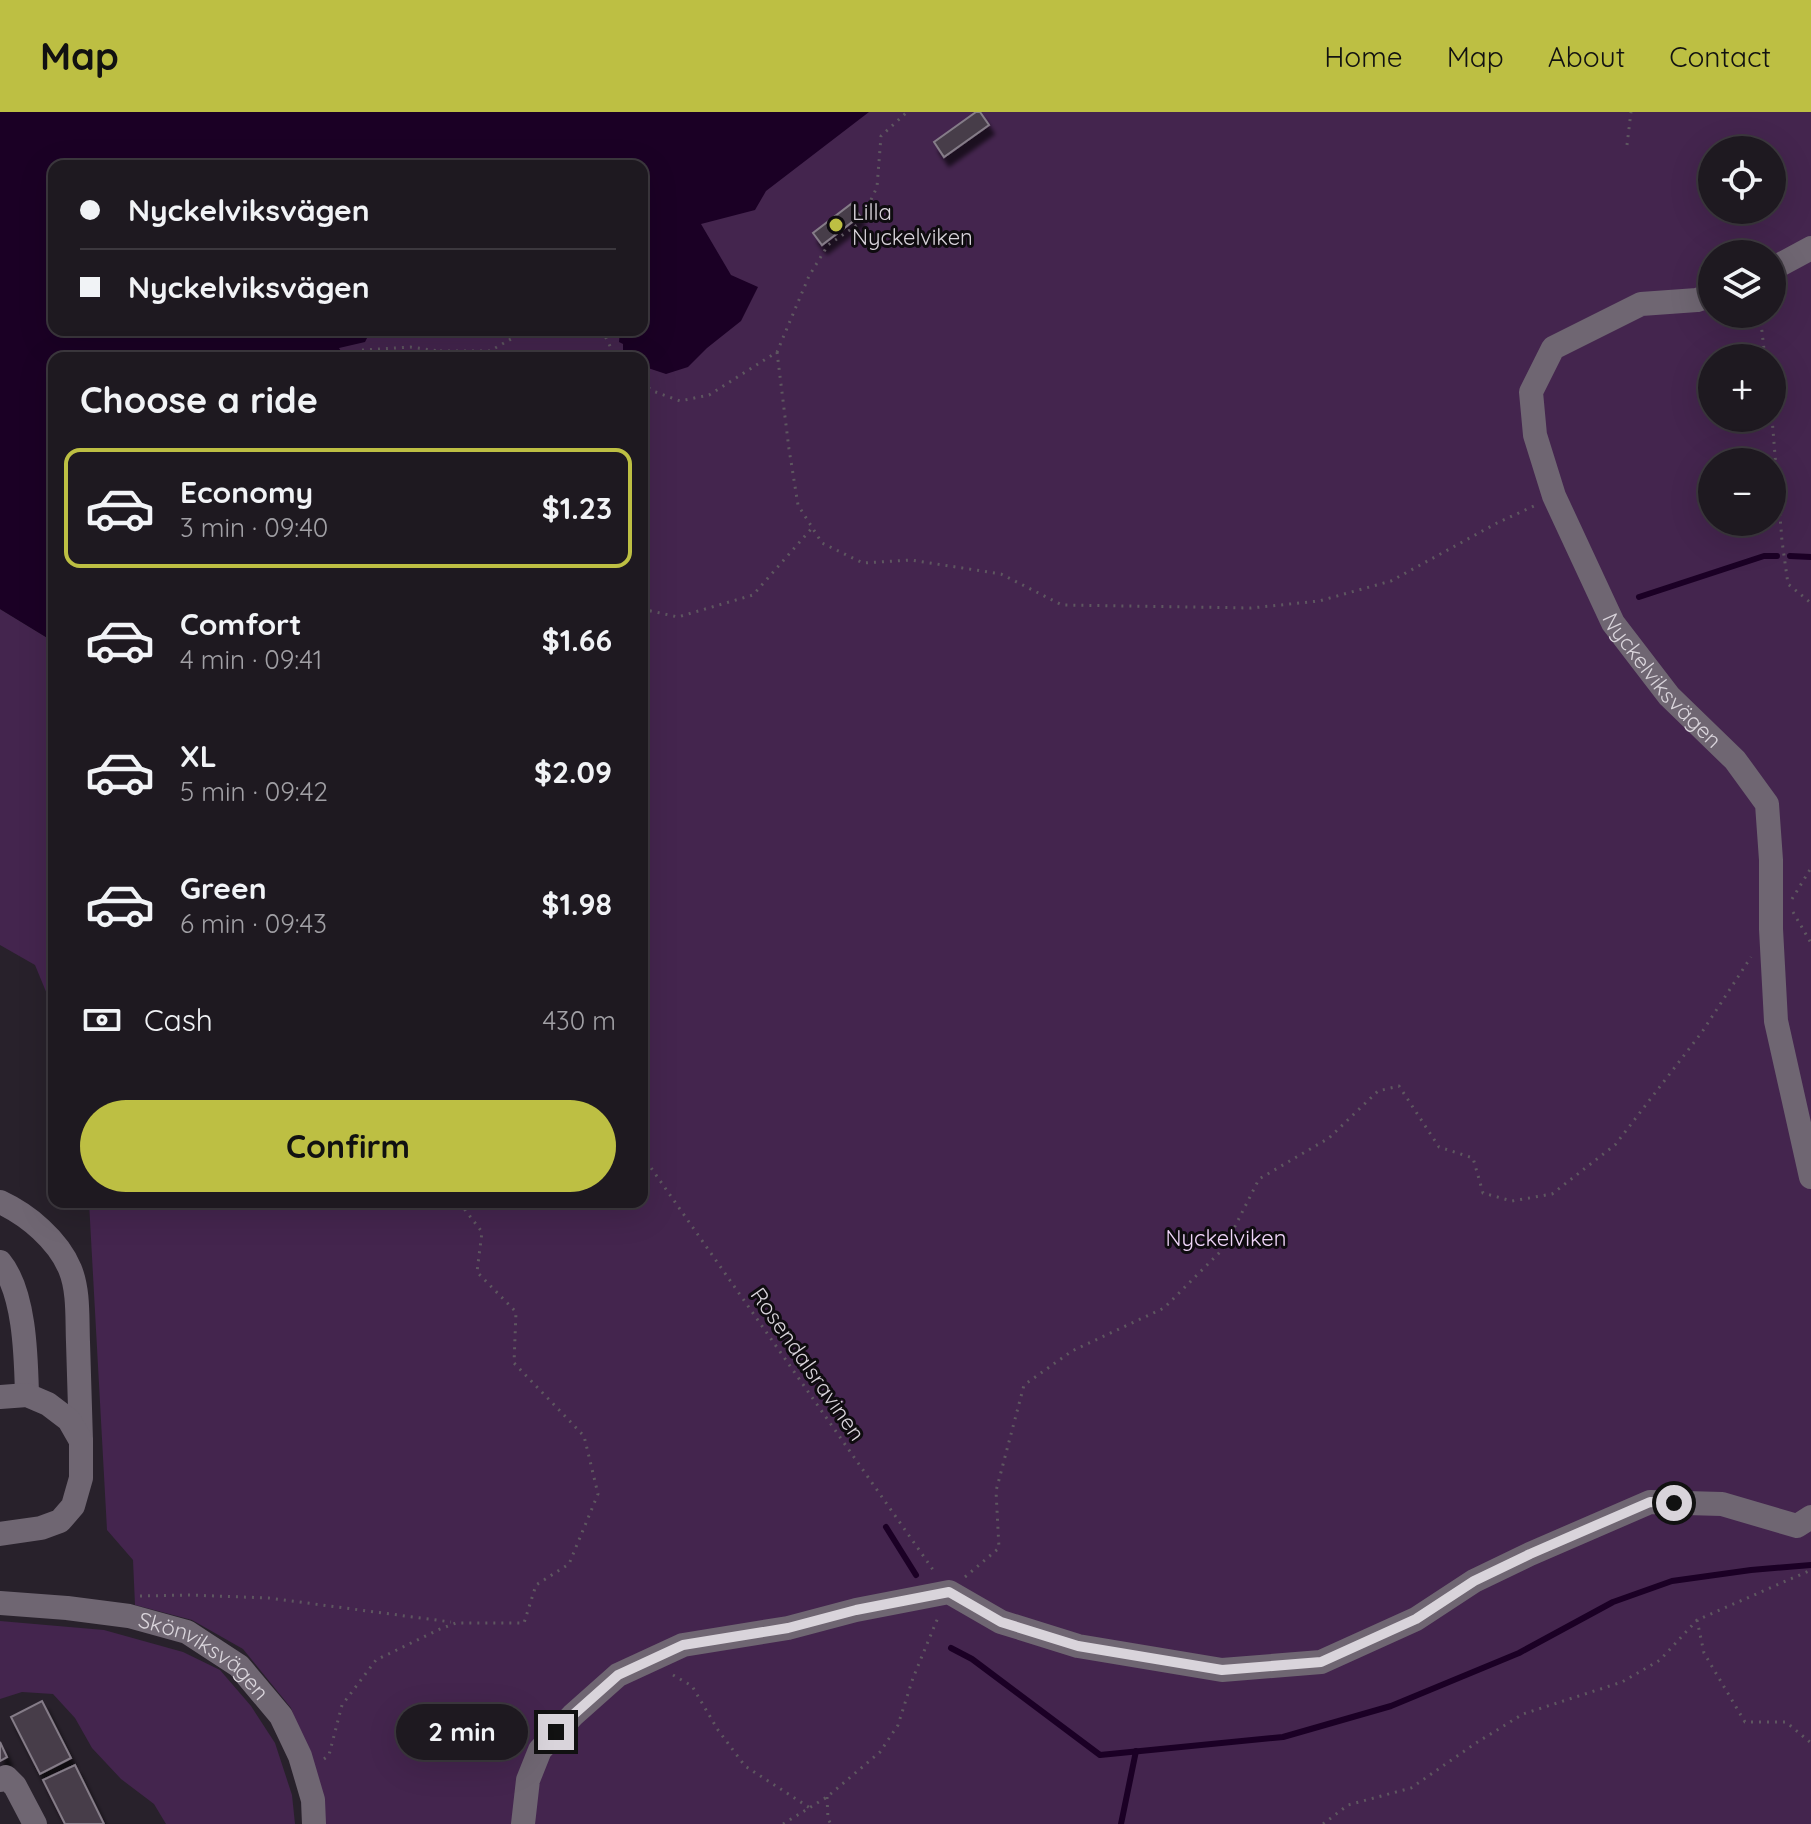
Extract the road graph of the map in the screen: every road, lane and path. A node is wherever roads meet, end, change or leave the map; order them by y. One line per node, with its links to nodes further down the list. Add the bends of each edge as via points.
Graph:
1 (907, 112): 10 (path, via 881,136 877,187 860,223 828,245)
2 (1631, 112): 3 (path)
3 (1627, 145)
4 (1811, 248): 5 (street)
5 (1786, 261)
6 (1698, 300): 13 (street, Nyckelviksvägen, via 1641,304 1553,348 1531,392 1535,435)
7 (516, 336): 9 (path, via 490,351)
8 (362, 350): 9 (path)
9 (439, 351)
10 (777, 352): 11 (path, via 709,395 680,401); 14 (path, via 798,505)
11 (648, 387)
12 (1773, 432): 15 (path, via 1788,584)
13 (1554, 496): 14 (path, via 1391,581 1319,601 1251,608 1062,605 1001,574 911,560 863,563 822,543); 18 (street, Nyckelviksvägen, via 1613,623 1669,696 1735,760 1767,804)
14 (813, 528): 16 (path, via 753,595 678,617)
15 (1811, 603)
16 (648, 610)
17 (1811, 868): 19 (path, via 1789,905)
18 (1771, 929): 21 (street, Nyckelviksvägen, via 1776,1021); 31 (path, via 1702,1032 1615,1145 1552,1194 1512,1201 1483,1193 1473,1158 1439,1147 1399,1086 1378,1091 1329,1138 1259,1179 1224,1248 1164,1308 1072,1351 1024,1385 996,1491 999,1548)
19 (1811, 943)
20 (648, 1164): 31 (path, Rosendalsravinen)
21 (1811, 1177)
22 (0, 1202): 27 (street, via 41,1230 71,1272 77,1297)
23 (464, 1208): 35 (path, via 482,1232 477,1272 516,1312 514,1363 584,1436 598,1494 569,1564 536,1585 524,1623)
24 (0, 1262): 25 (street, via 18,1299)
25 (27, 1395): 26 (street); 27 (street, via 69,1420)
26 (0, 1397)
27 (81, 1441): 29 (street, via 81,1478 67,1514 41,1528)
28 (1811, 1517): 31 (street, via 1797,1526 1722,1504 1650,1502 1488,1574 1416,1619 1321,1662 1222,1670 1078,1646 1001,1622)
29 (0, 1534)
30 (1811, 1570): 34 (path)
31 (949, 1592): 36 (street, via 683,1645); 40 (path, via 898,1725 880,1752)
32 (0, 1603): 33 (street, Skönviksvägen)
33 (129, 1616): 35 (path, via 139,1596 189,1595 269,1598); 38 (street, Skönviksvägen, via 187,1632 239,1666 281,1716)
34 (1697, 1620): 37 (path, via 1704,1653 1745,1722 1786,1722); 47 (path, via 1660,1660 1622,1682 1523,1714 1411,1788 1348,1805)
35 (456, 1623): 38 (path, via 376,1660 342,1705 329,1755)
36 (650, 1661): 41 (path, via 692,1686 745,1766); 44 (street, via 618,1675 540,1750 528,1780)
37 (1811, 1743)
38 (305, 1772): 43 (street, Skönviksvägen)
39 (0, 1780): 42 (street, via 6,1777 15,1786)
40 (827, 1797): 41 (path); 46 (path)
41 (810, 1808): 45 (path)
42 (35, 1824)
43 (314, 1824)
44 (523, 1824)
45 (783, 1824)
46 (831, 1824)
47 (1323, 1824)

